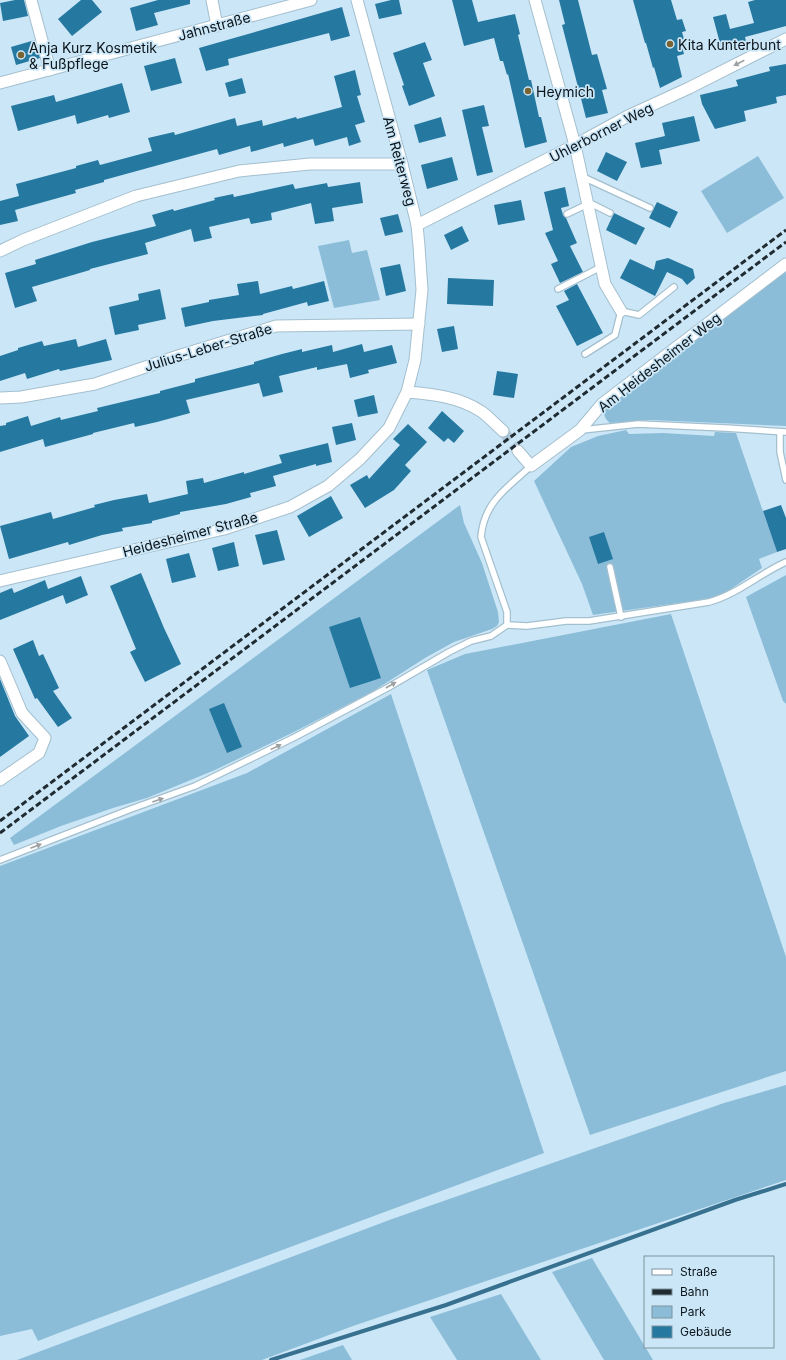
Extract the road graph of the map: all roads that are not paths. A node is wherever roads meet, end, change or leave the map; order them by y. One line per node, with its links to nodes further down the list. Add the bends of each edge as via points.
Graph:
1 (31, 0): 8 (street)
2 (212, 0): 6 (street)
3 (311, 0): 6 (street, Jahnstraße)
4 (357, 0): 11 (street, Am Reiterweg)
5 (535, 0): 10 (street)
6 (217, 26): 8 (street, Jahnstraße)
7 (786, 39): 10 (street, Uhlerborner Weg, one-way to 10, via 628,116)
8 (50, 70): 9 (street, Jahnstraße)
9 (0, 83)
10 (575, 145): 12 (street); 17 (street, Uhlerborner Weg)
11 (402, 164): 17 (street, Am Reiterweg); 18 (street, via 310,164 239,171 136,196)
12 (583, 177): 13 (street); 14 (lane)
13 (588, 203): 15 (lane); 16 (lane); 20 (street)
14 (650, 208)
15 (610, 213)
16 (567, 214)
17 (417, 225): 24 (street, Am Reiterweg, via 422,290)
18 (0, 251)
19 (786, 264): 28 (street, Am Heidesheimer Weg, via 602,404)
20 (601, 267): 22 (lane); 23 (street, via 605,284)
21 (674, 287): 23 (lane, via 639,315)
22 (558, 289)
23 (621, 311): 25 (lane, via 615,335)
24 (419, 324): 26 (street, Heidesheimer Straße); 27 (street, Julius-Leber-Straße, via 276,326 95,384 21,397)
25 (585, 354)
26 (408, 392): 29 (street, via 432,394 461,401 482,412); 36 (street, Heidesheimer Straße, via 389,428 360,459 328,486 290,506 224,528)
27 (0, 398)
28 (580, 430): 30 (lane, via 638,424); 32 (street, Am Heidesheimer Weg)
29 (503, 431)
30 (783, 432): 33 (lane, via 780,452)
31 (518, 451): 32 (street)
32 (531, 466): 38 (lane, via 496,498 482,524 481,537 507,612)
33 (786, 480)
34 (786, 562): 37 (lane, via 724,598)
35 (610, 567): 37 (lane)
36 (0, 581)
37 (622, 617): 38 (lane, via 527,626)
38 (507, 625): 41 (lane, one-way to 38, via 195,786 295,737 448,652 471,641 491,636)
39 (0, 660): 40 (street, via 22,713 45,738 39,753)
40 (0, 780)
41 (0, 860)

